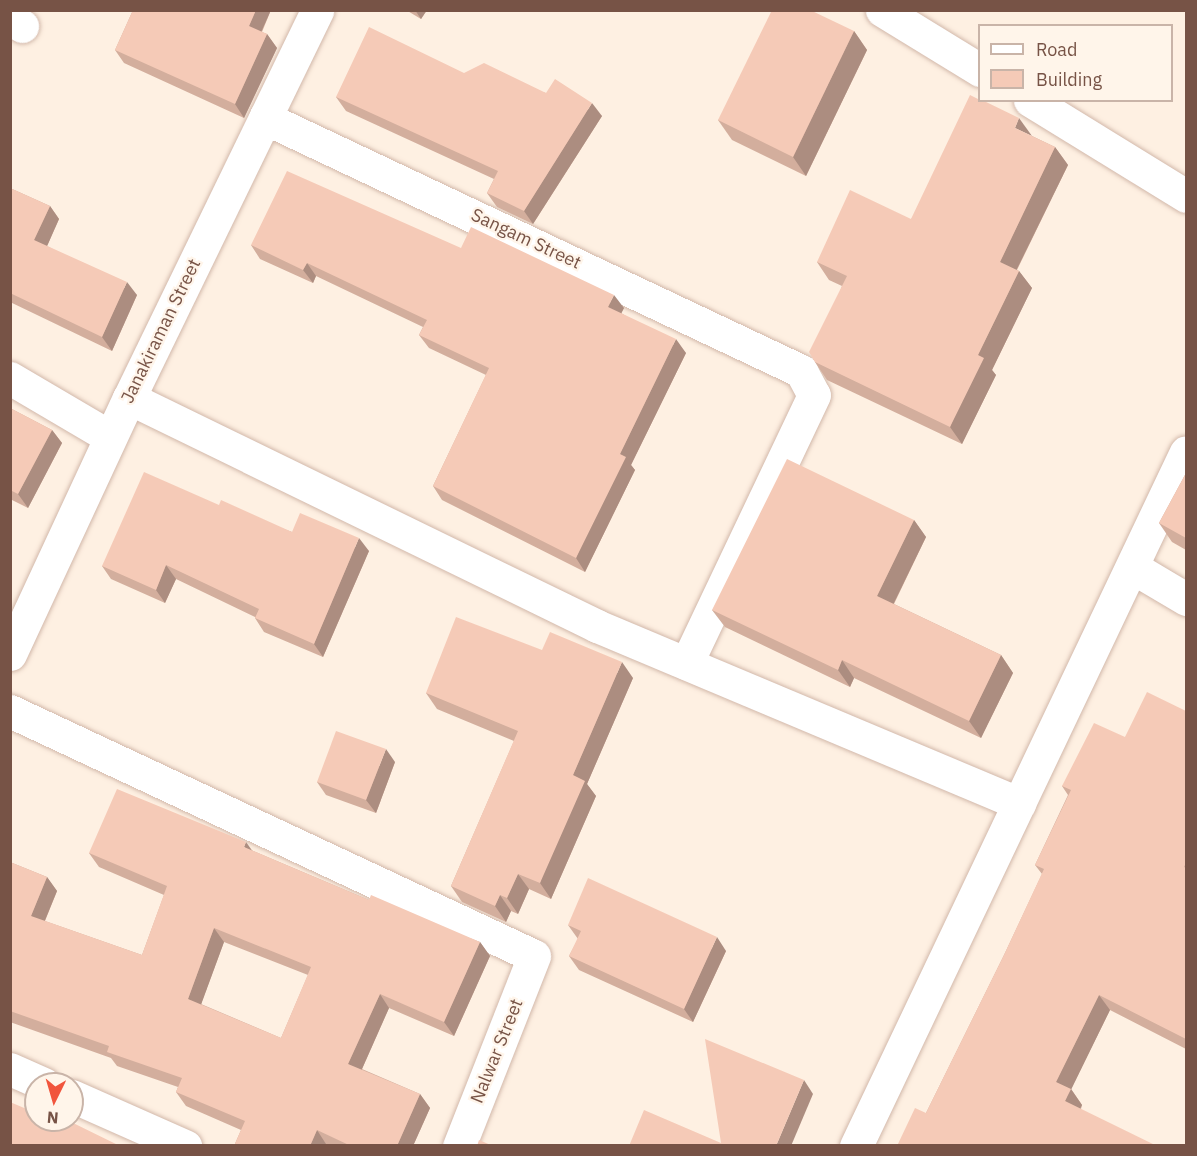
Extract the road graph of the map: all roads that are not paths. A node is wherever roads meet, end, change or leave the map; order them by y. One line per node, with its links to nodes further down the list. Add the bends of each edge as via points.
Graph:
1 (317, 10): 5 (street, Janakiraman Street)
2 (882, 10): 3 (street)
3 (978, 69)
4 (1033, 102): 6 (street)
5 (265, 118): 8 (street, Janakiraman Street); 14 (street, Sangam Street, via 801,371 814,395)
6 (1186, 196)
7 (10, 378): 9 (street)
8 (129, 398): 9 (street, Janakiraman Street); 14 (street, via 597,626)
9 (110, 437): 13 (street, Janakiraman Street)
10 (1186, 452): 11 (street)
11 (1132, 567): 12 (street); 16 (street)
12 (1186, 599)
13 (10, 654)
14 (687, 663): 16 (street)
15 (10, 711): 21 (street, Nalwar Street, via 534,956)
16 (1019, 803): 22 (street)
17 (10, 1069): 18 (street)
18 (24, 1075)
19 (84, 1101): 20 (street)
20 (185, 1146)
21 (459, 1146)
22 (856, 1146)

